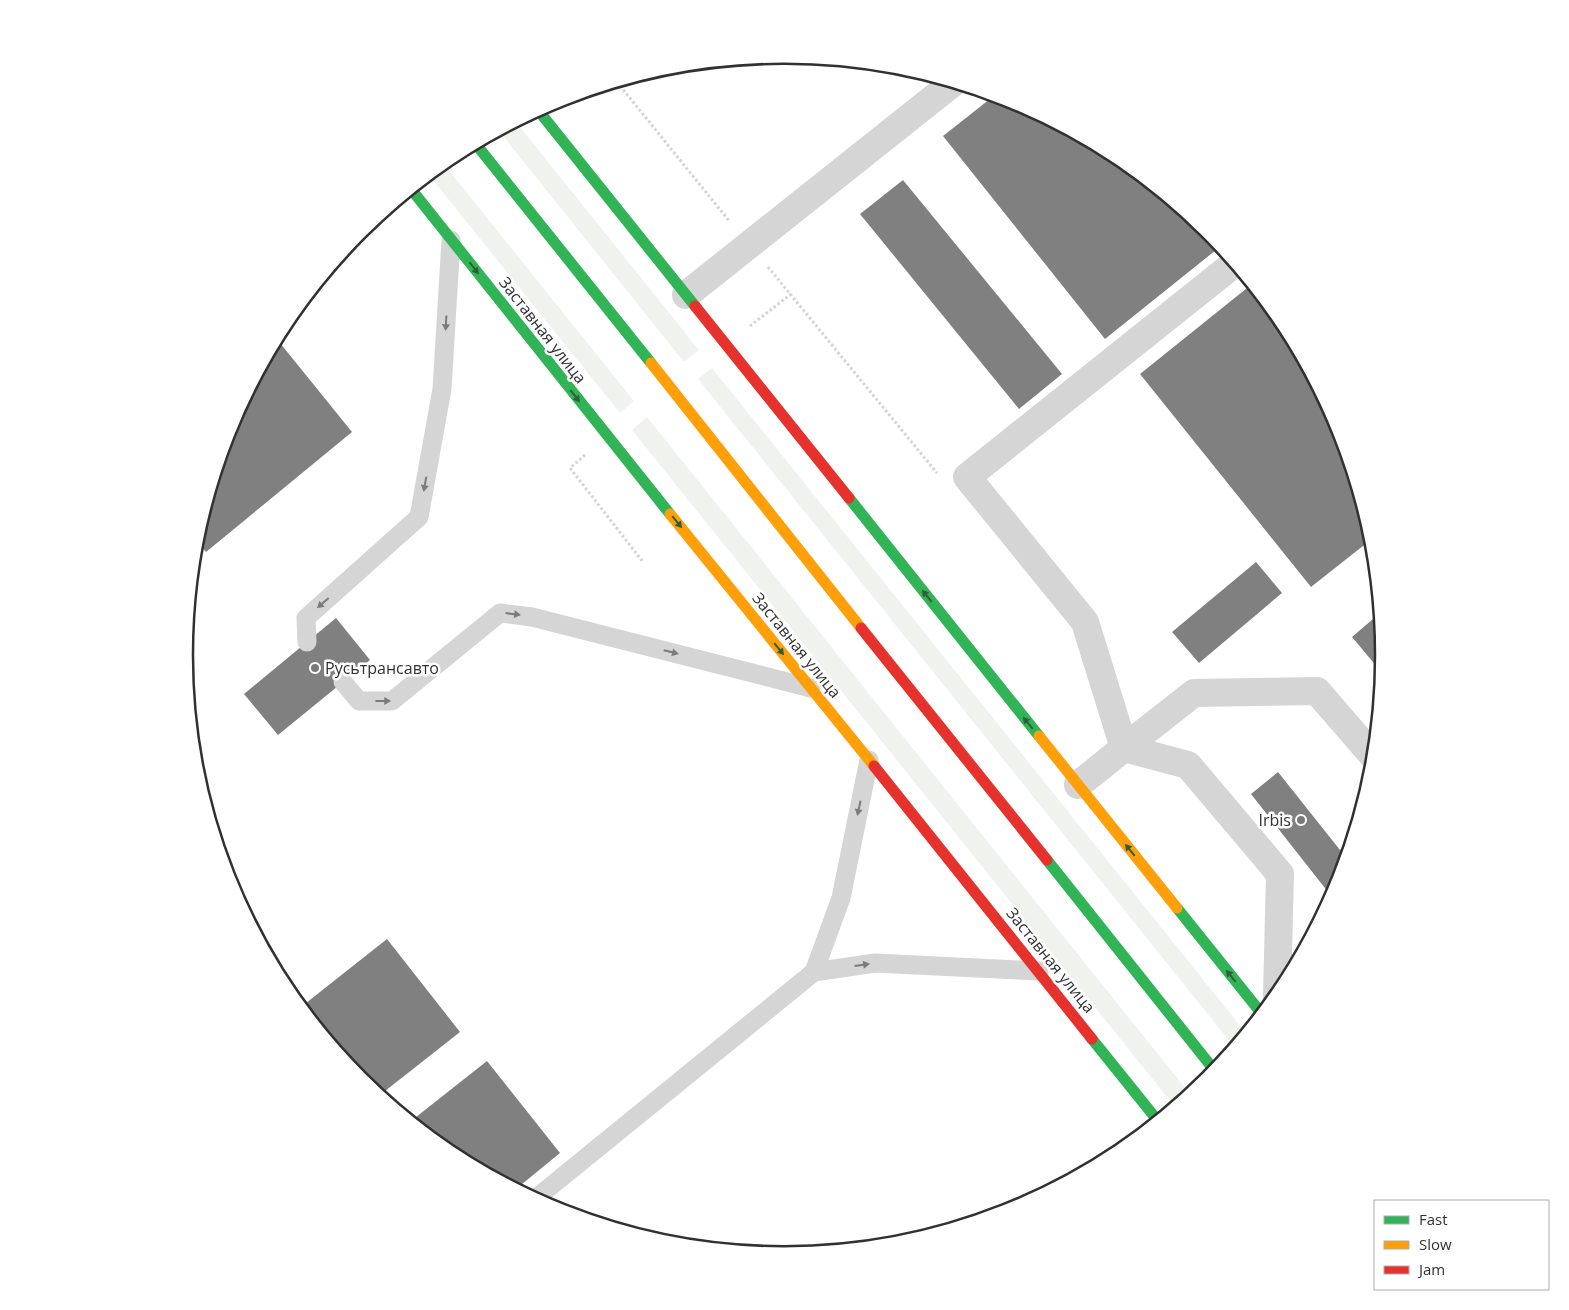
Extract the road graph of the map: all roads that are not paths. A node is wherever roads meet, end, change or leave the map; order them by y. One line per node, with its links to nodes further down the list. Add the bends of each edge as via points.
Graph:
1 (948, 87): 7 (street)
2 (543, 116): 7 (main road)
3 (480, 149): 19 (main road)
4 (415, 194): 5 (main road, Заставная улица)
5 (451, 240): 8 (lane, one-way to 8, via 442,390 420,517 306,618); 10 (main road, Заставная улица, one-way to 10)
6 (1230, 267): 11 (street, via 967,477 1085,622)
7 (686, 295): 14 (main road, one-way to 7)
8 (307, 642)
9 (343, 682): 10 (lane, one-way to 10, via 359,701 392,701 500,613 532,616)
10 (811, 688): 13 (main road, Заставная улица)
11 (1124, 748): 12 (street, via 1194,693 1316,691); 14 (street); 17 (street, via 1188,764 1280,874)
12 (1368, 750)
13 (869, 760): 15 (main road, Заставная улица); 16 (lane, one-way to 16, via 841,898)
14 (1078, 785): 18 (main road, one-way to 14)
15 (1039, 971): 16 (lane, one-way to 15, via 875,963); 20 (main road, Заставная улица)
16 (814, 972): 21 (lane)
17 (1277, 981)
18 (1258, 1009)
19 (1210, 1066)
20 (1154, 1116)
21 (542, 1194)

